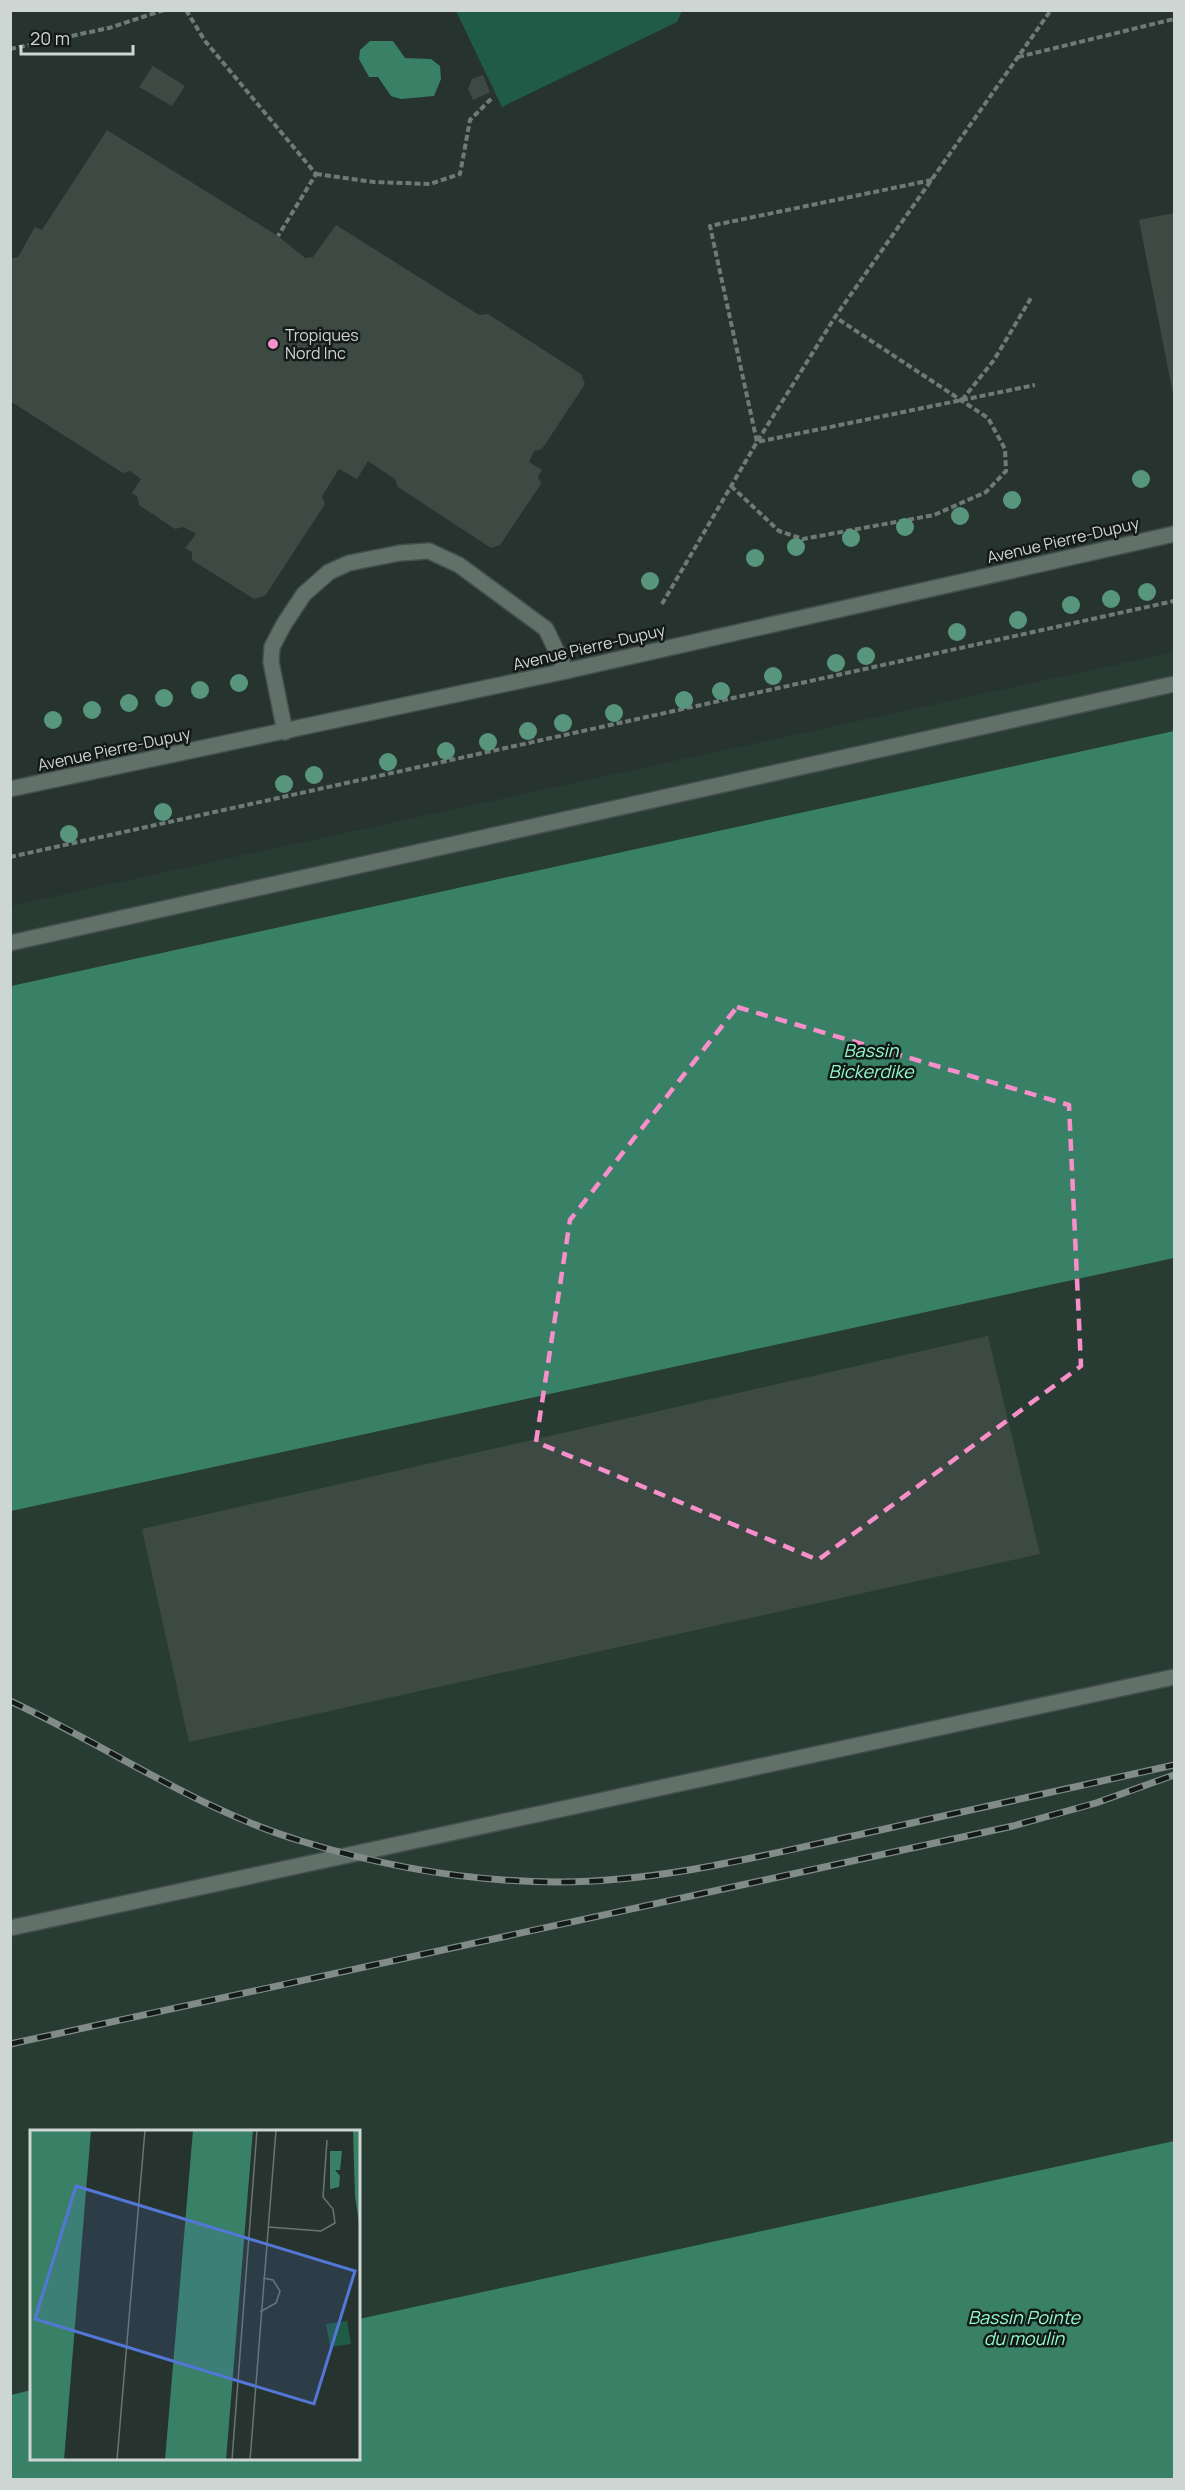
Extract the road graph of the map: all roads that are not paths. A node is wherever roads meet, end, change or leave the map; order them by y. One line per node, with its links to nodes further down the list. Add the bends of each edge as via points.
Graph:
1 (1174, 534): 2 (street, Avenue Pierre-Dupuy)
2 (566, 671): 4 (street, Avenue Pierre-Dupuy); 4 (street, via 546,629 459,565 429,551 349,563 329,572 304,594 272,647 271,662)
3 (1174, 684): 6 (street)
4 (285, 732): 5 (street, Avenue Pierre-Dupuy)
5 (10, 789)
6 (10, 943)
7 (1174, 1677): 8 (street)
8 (10, 1928)

